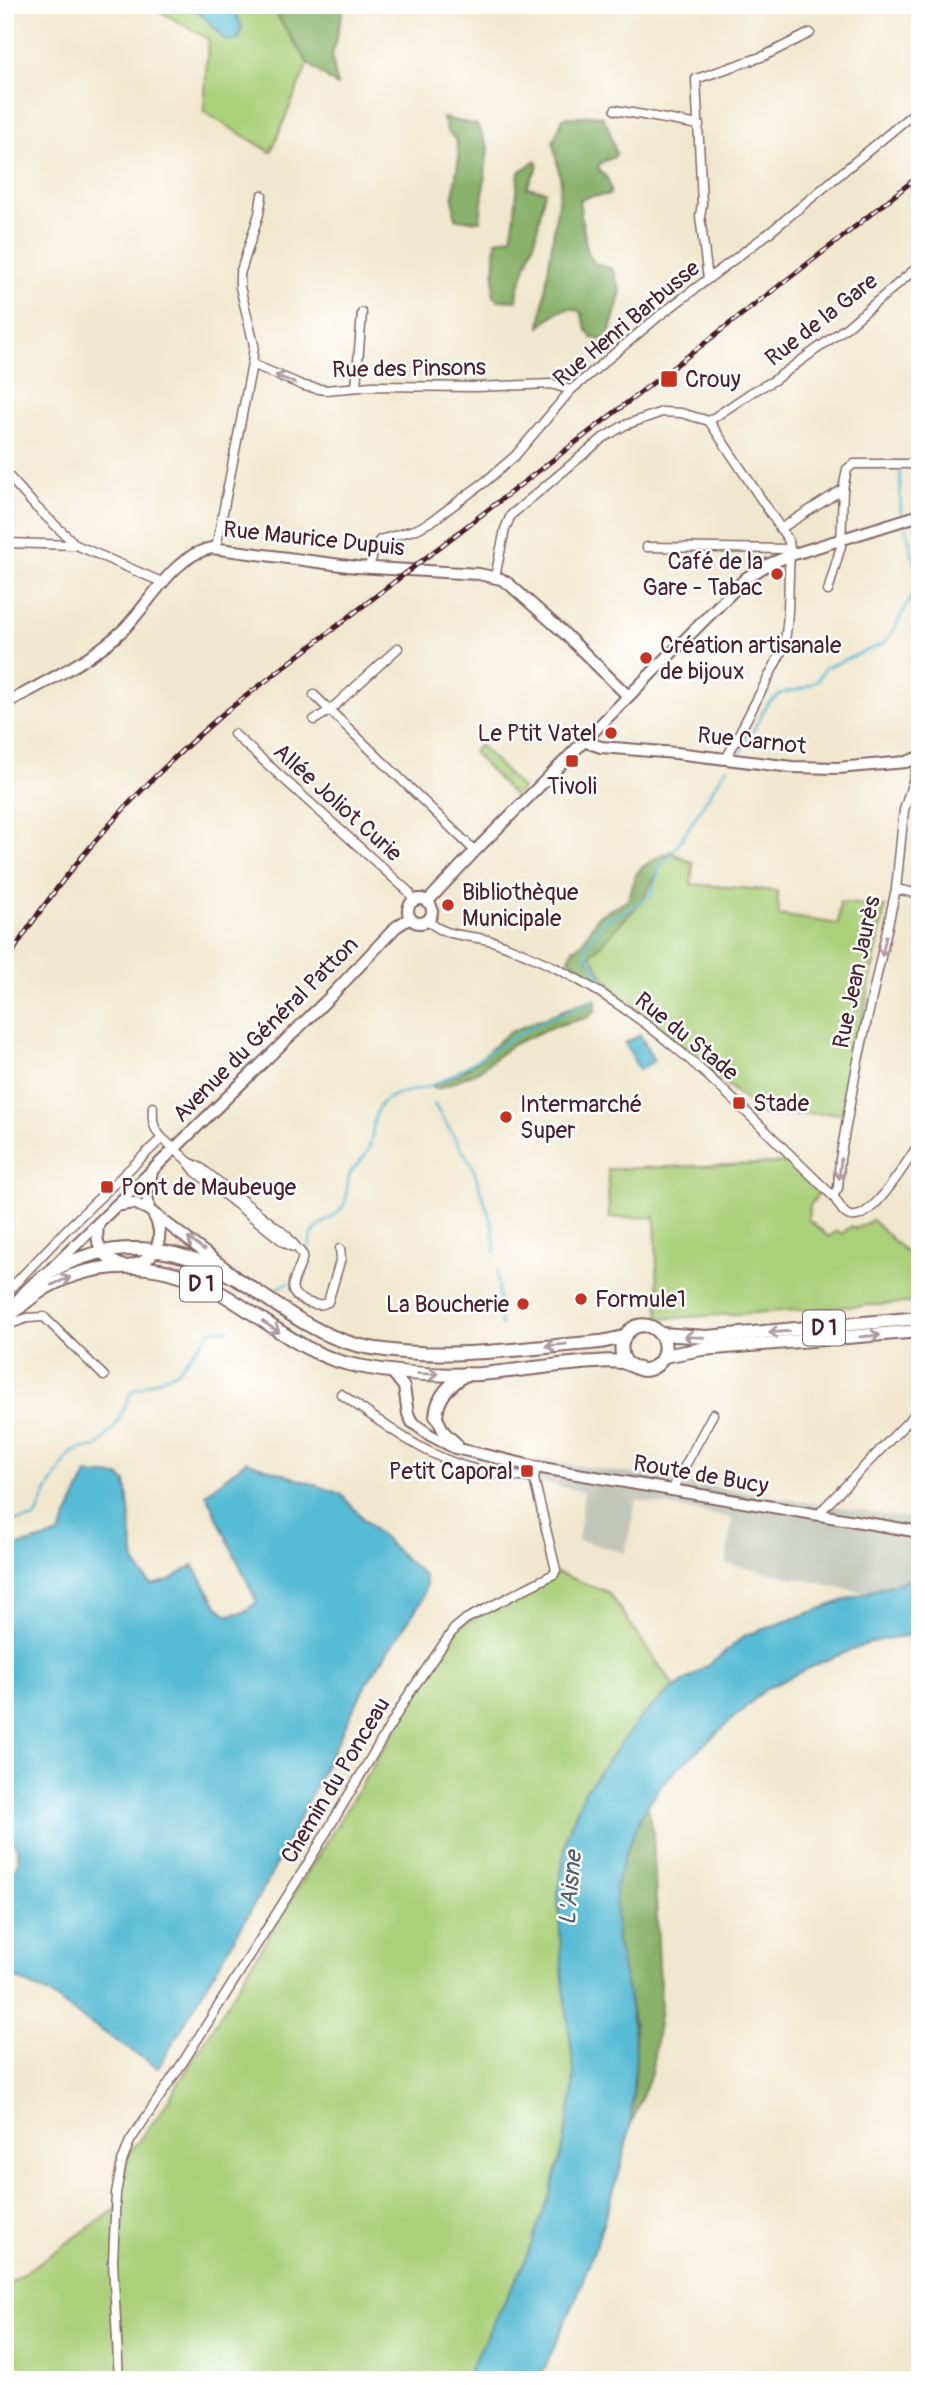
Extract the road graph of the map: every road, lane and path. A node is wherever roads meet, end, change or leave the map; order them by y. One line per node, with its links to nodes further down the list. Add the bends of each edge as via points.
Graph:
1 (810, 33): 4 (street, via 764,56 696,79)
2 (920, 108): 7 (street, Rue Henri Barbusse)
3 (615, 110): 4 (street)
4 (699, 125): 7 (street, via 700,216)
5 (262, 195): 9 (street, via 240,274 254,345)
6 (920, 265): 12 (street, Rue de la Gare, via 773,382)
7 (708, 279): 11 (street, Rue Henri Barbusse)
8 (362, 313): 10 (street)
9 (252, 365): 10 (street, Rue des Pinsons, one-way to 9, via 325,390 304,386); 22 (street)
10 (356, 387): 11 (street, Rue des Pinsons, via 551,384)
11 (571, 390): 24 (street, Rue Henri Barbusse, via 499,470 432,521 380,540)
12 (709, 421): 17 (street); 25 (street, via 662,412 603,438 511,515)
13 (920, 466): 15 (street, via 854,464 847,468)
14 (5, 472): 20 (street)
15 (844, 489): 17 (street); 18 (street)
16 (920, 515): 18 (main road)
17 (780, 529): 23 (street)
18 (842, 539): 23 (main road); 27 (street)
19 (5, 543): 20 (street)
20 (76, 545): 26 (street)
21 (647, 547): 23 (street)
22 (216, 548): 24 (main road, Rue Maurice Dupuis); 26 (main road, Rue Maurice Dupuis, via 185,559)
23 (791, 552): 30 (main road, via 746,578); 37 (street, via 783,649)
24 (369, 567): 25 (main road, Rue Maurice Dupuis)
25 (495, 577): 30 (main road, via 563,632)
26 (164, 583): 31 (main road, Rue Maurice Dupuis, via 115,638)
27 (828, 591)
28 (398, 648): 32 (street)
29 (314, 695): 32 (street)
30 (628, 696): 35 (main road)
31 (5, 704)
32 (330, 710): 33 (street); 38 (street)
33 (314, 720)
34 (234, 734): 41 (street, Allée Joliot Curie)
35 (583, 741): 37 (main road, Rue Carnot, via 608,748); 38 (main road)
36 (919, 758): 37 (main road, Rue Carnot, via 838,768); 39 (street, Rue Jean Jaurès, via 904,810)
37 (726, 759)
38 (475, 851): 42 (main road)
39 (896, 889): 40 (street); 50 (street, Rue Jean Jaurès, one-way to 50)
40 (920, 894)
41 (414, 901): 42 (main road); 43 (main road, via 407,910)
42 (427, 902): 44 (main road, via 432,913)
43 (410, 918): 44 (main road, via 420,923); 48 (main road, Avenue du Général Patton)
44 (428, 920): 50 (street, Rue du Stade, via 444,931 524,953 640,1018 704,1071)
45 (153, 1107): 46 (street, via 152,1120)
46 (162, 1139): 48 (street); 60 (street)
47 (920, 1143): 50 (street, Rue du Stade, via 882,1198 863,1214 844,1213)
48 (175, 1149): 49 (main road, Avenue du Général Patton); 54 (street, via 195,1172 303,1255 292,1284 296,1297 323,1305 328,1302)
49 (152, 1172): 51 (main road, Avenue du Général Patton); 52 (main road, via 147,1192)
50 (833, 1196)
51 (112, 1207): 52 (main road, via 134,1203); 53 (main road, Avenue du Général Patton)
52 (151, 1212): 55 (main road, via 160,1231); 59 (main road, one-way to 52)
53 (100, 1220): 56 (main road, via 97,1237); 58 (main road, Avenue du Général Patton)
54 (340, 1249)
55 (156, 1250): 56 (main road, D 1); 57 (main road, via 142,1263); 59 (main road, D 1, via 216,1268)
56 (102, 1252): 57 (main road); 58 (main road, D 1)
57 (126, 1266): 61 (main road, D 1, one-way to 57, via 53,1284 92,1270); 69 (main road, D 1, one-way to 69, via 177,1275 206,1286 327,1357)
58 (48, 1272): 61 (main road, D 1)
59 (249, 1286): 66 (main road, D 1, one-way to 59, via 537,1347 402,1352 336,1338)
60 (5, 1294)
61 (5, 1318)
62 (920, 1318): 65 (main road, D 1, one-way to 65, via 707,1337)
63 (5, 1326): 71 (street, via 44,1317)
64 (920, 1331): 67 (main road, D 1, one-way to 64)
65 (660, 1334): 66 (main road, via 640,1326); 67 (main road)
66 (624, 1337): 68 (main road, via 621,1350)
67 (664, 1356): 68 (main road, via 647,1370)
68 (626, 1363): 70 (main road, D 1)
69 (392, 1372): 70 (main road, D 1, one-way to 70); 76 (main road, Route de Bucy, via 404,1387 412,1422 440,1441)
70 (465, 1374): 75 (main road, via 446,1388)
71 (104, 1376)
72 (341, 1394): 78 (street, via 435,1455 467,1467)
73 (920, 1409): 80 (street)
74 (713, 1414): 79 (street)
75 (436, 1416): 76 (main road, Route de Bucy, via 450,1439)
76 (475, 1454): 77 (main road, Route de Bucy)
77 (536, 1467): 78 (street, Chemin du Ponceau); 79 (main road, Route de Bucy)
78 (534, 1479): 82 (street, Chemin du Ponceau, via 554,1574 454,1629 130,2141 116,2193 113,2260)
79 (672, 1490): 80 (main road, Route de Bucy)
80 (821, 1516): 81 (main road, Route de Bucy)
81 (920, 1532)
82 (119, 2380)

